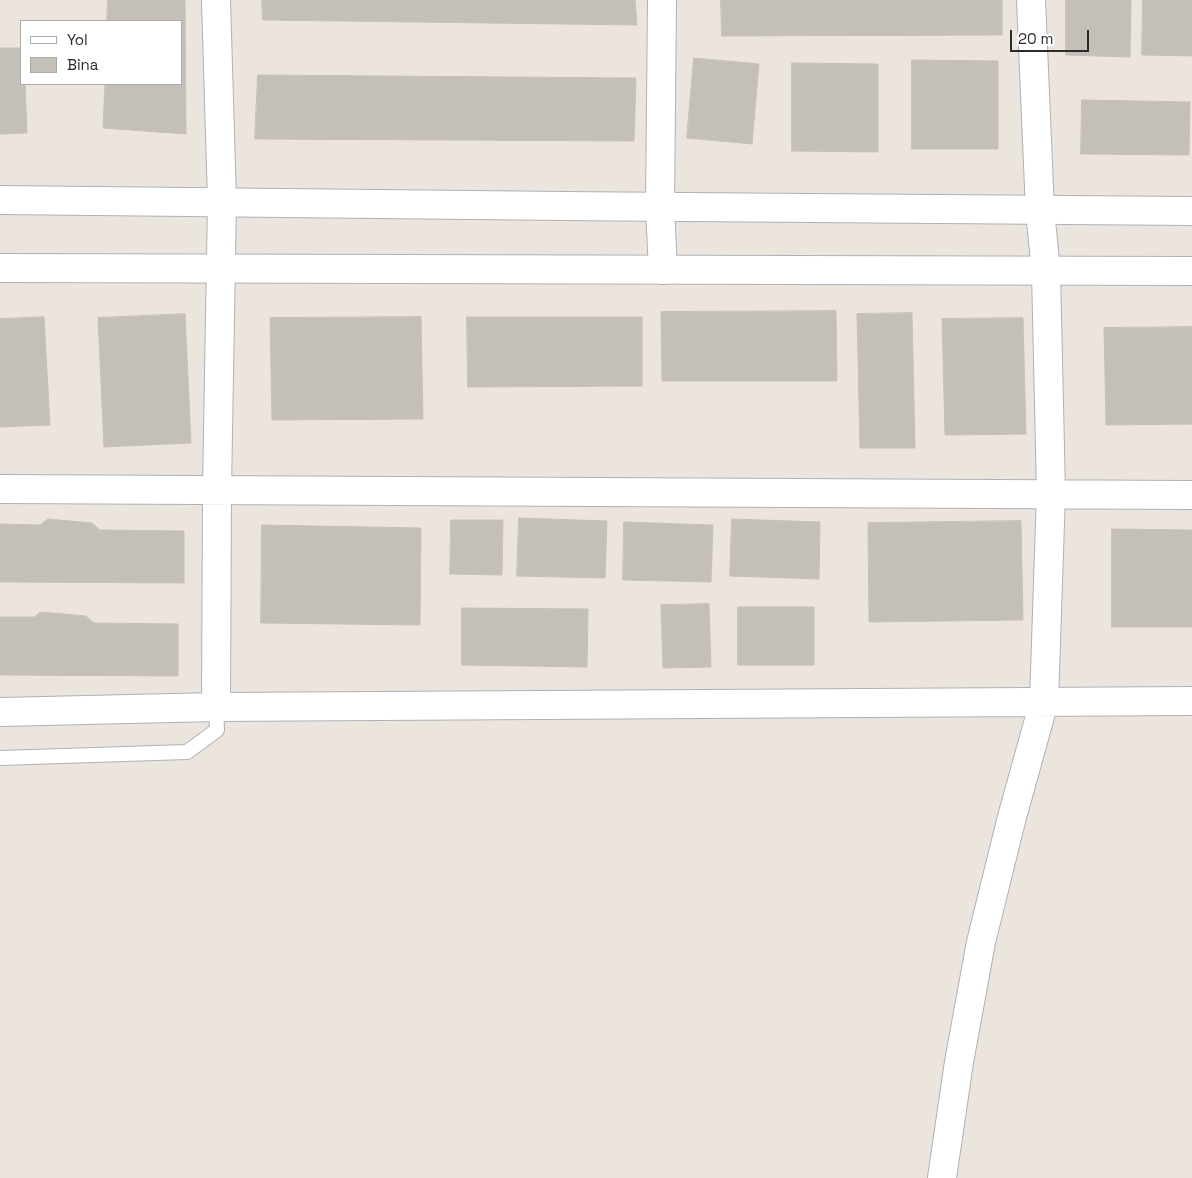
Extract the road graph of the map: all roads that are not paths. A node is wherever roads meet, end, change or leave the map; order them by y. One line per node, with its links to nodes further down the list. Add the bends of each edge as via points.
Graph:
1 (216, 0): 5 (street)
2 (662, 0): 6 (street)
3 (1031, 0): 8 (street)
4 (0, 200): 5 (street)
5 (222, 201): 6 (street); 10 (street)
6 (660, 208): 8 (street); 11 (street)
7 (1192, 210): 8 (street)
8 (1040, 211): 12 (street)
9 (0, 268): 10 (street)
10 (221, 268): 11 (street); 15 (street)
11 (663, 270): 12 (street)
12 (1046, 271): 13 (street); 16 (street)
13 (1192, 271)
14 (0, 489): 15 (street)
15 (217, 490): 16 (street); 20 (street)
16 (1051, 493): 17 (street); 19 (street)
17 (1192, 495)
18 (1192, 701): 19 (street)
19 (1044, 702): 20 (street); 23 (street, via 981,942)
20 (216, 708): 21 (street); 22 (lane, via 217,730 187,752)
21 (0, 712)
22 (0, 758)
23 (942, 1178)

